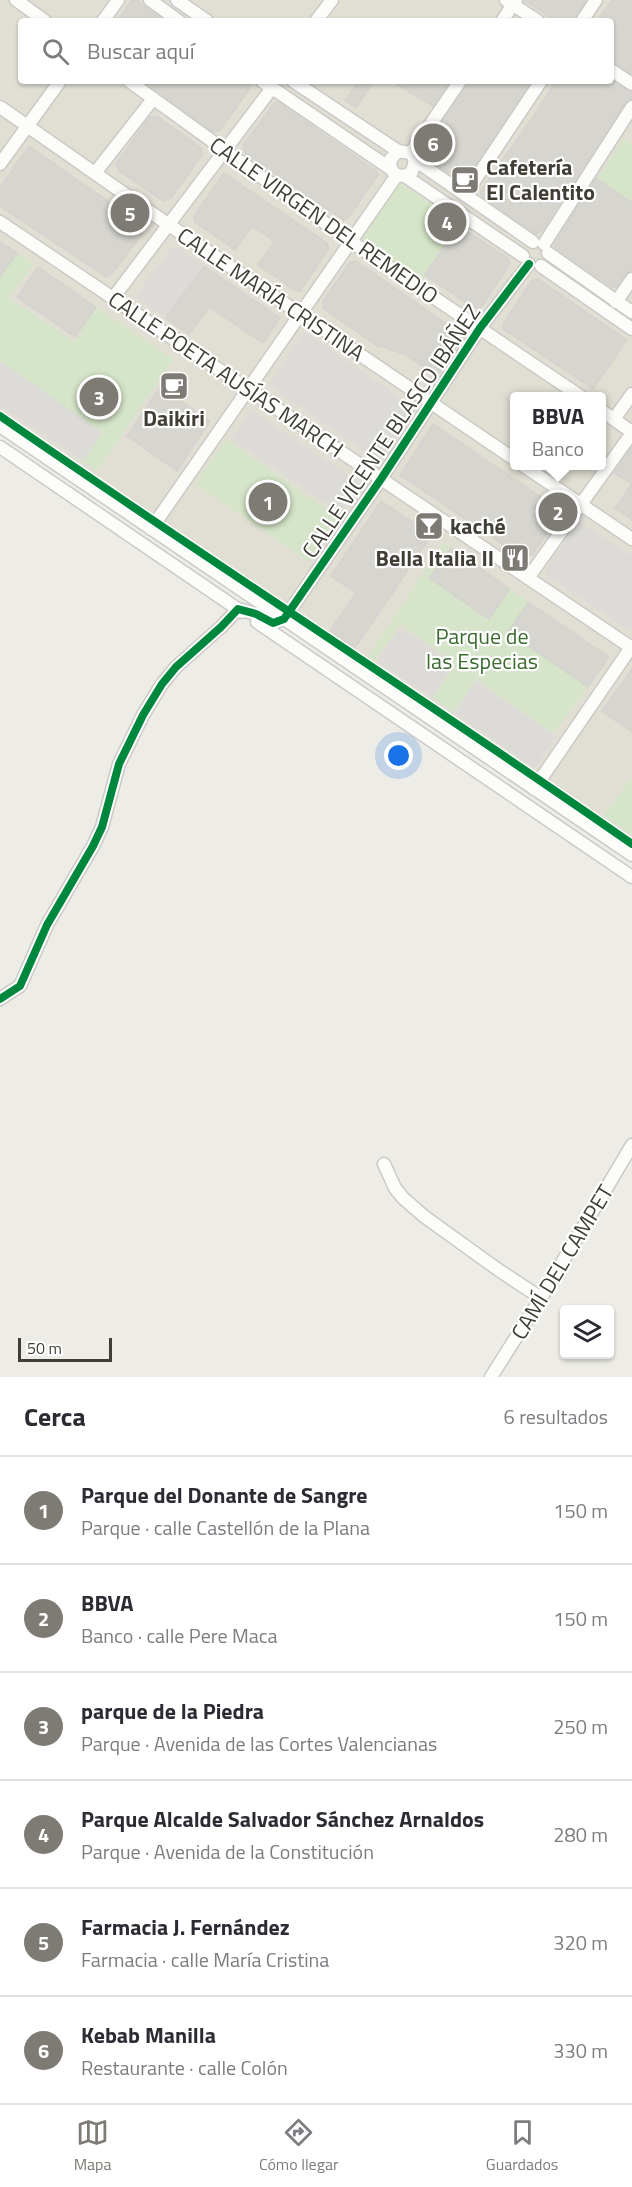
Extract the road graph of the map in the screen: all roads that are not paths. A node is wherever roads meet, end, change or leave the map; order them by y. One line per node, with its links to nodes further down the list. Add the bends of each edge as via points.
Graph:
1 (16, 0): 8 (street)
2 (118, 0): 9 (street)
3 (150, 0): 10 (street)
4 (177, 0): 11 (street)
5 (332, 0): 12 (street)
6 (596, 0): 15 (street)
7 (512, 2): 13 (street); 14 (street)
8 (41, 18)
9 (104, 18)
10 (175, 18)
11 (203, 18)
12 (318, 18)
13 (504, 18)
14 (534, 18)
15 (584, 18)
16 (614, 72): 23 (street)
17 (58, 84): 27 (street)
18 (133, 84): 24 (street, CALLE VIRGEN DEL REMEDIO)
19 (267, 84): 28 (street); 31 (street)
20 (298, 84): 29 (street)
21 (458, 84): 29 (street)
22 (539, 84): 33 (street)
23 (632, 84)
24 (153, 99): 28 (street, CALLE VIRGEN DEL REMEDIO); 32 (street)
25 (0, 106): 27 (street, CALLE MARÍA CRISTINA)
26 (632, 107): 37 (street)
27 (29, 126): 30 (street); 32 (street, CALLE MARÍA CRISTINA)
28 (225, 151): 35 (street); 36 (street, CALLE VIRGEN DEL REMEDIO)
29 (408, 155): 31 (street, via 412,172); 31 (street, via 390,160); 33 (street)
30 (0, 164)
31 (397, 173): 36 (street); 38 (street)
32 (95, 174): 35 (street, CALLE MARÍA CRISTINA)
33 (465, 195): 37 (street)
34 (0, 222): 40 (street, CALLE POETA AUSÍAS MARCH)
35 (169, 225): 40 (street); 43 (street, CALLE MARÍA CRISTINA)
36 (350, 241): 43 (street); 44 (street, CALLE VIRGEN DEL REMEDIO)
37 (542, 246): 38 (street, via 547,261); 38 (street, via 526,246); 41 (street)
38 (531, 262): 44 (street, CALLE VICENTE BLASCO IBÁÑEZ); 45 (street)
39 (632, 279): 41 (street)
40 (113, 298): 46 (street, CALLE POETA AUSÍAS MARCH)
41 (616, 302): 42 (street)
42 (632, 312)
43 (299, 313): 46 (street); 49 (street, CALLE MARÍA CRISTINA)
44 (480, 328): 47 (street, CALLE VIRGEN DEL REMEDIO); 49 (street, CALLE VICENTE BLASCO IBÁÑEZ)
45 (632, 329)
46 (248, 389): 59 (street, CALLE POETA AUSÍAS MARCH); 61 (street)
47 (574, 392)
48 (632, 394): 51 (street)
49 (431, 403): 55 (street, CALLE MARÍA CRISTINA); 59 (street, CALLE VICENTE BLASCO IBÁÑEZ)
50 (606, 414): 51 (street)
51 (614, 419): 53 (street)
52 (0, 426): 61 (street)
53 (632, 432): 56 (street)
54 (0, 447): 64 (street)
55 (510, 456)
56 (606, 469)
57 (531, 470): 60 (street)
58 (605, 470): 60 (street)
59 (381, 479): 63 (street, CALLE POETA AUSÍAS MARCH); 65 (street, CALLE VICENTE BLASCO IBÁÑEZ)
60 (581, 504): 62 (street); 63 (street)
61 (151, 529): 65 (street)
62 (632, 539)
63 (528, 578): 66 (street, CALLE POETA AUSÍAS MARCH)
64 (238, 609): 65 (street, via 273,623); 69 (street); 70 (street, via 177,667 143,715 119,764 93,846 47,925 20,986)
65 (284, 619): 67 (street)
66 (632, 647): 67 (street)
67 (534, 789): 68 (street)
68 (632, 855)
69 (632, 877)
70 (0, 999)
71 (632, 1145): 73 (street, CAMÍ DEL CAMPET)
72 (384, 1164): 73 (street, via 395,1188 425,1217)
73 (541, 1298): 74 (street, CAMÍ DEL CAMPET)
74 (509, 1349): 75 (street, CAMÍ DEL CAMPET); 76 (street, CAMÍ DEL CAMPET)
75 (486, 1377)
76 (491, 1377)

